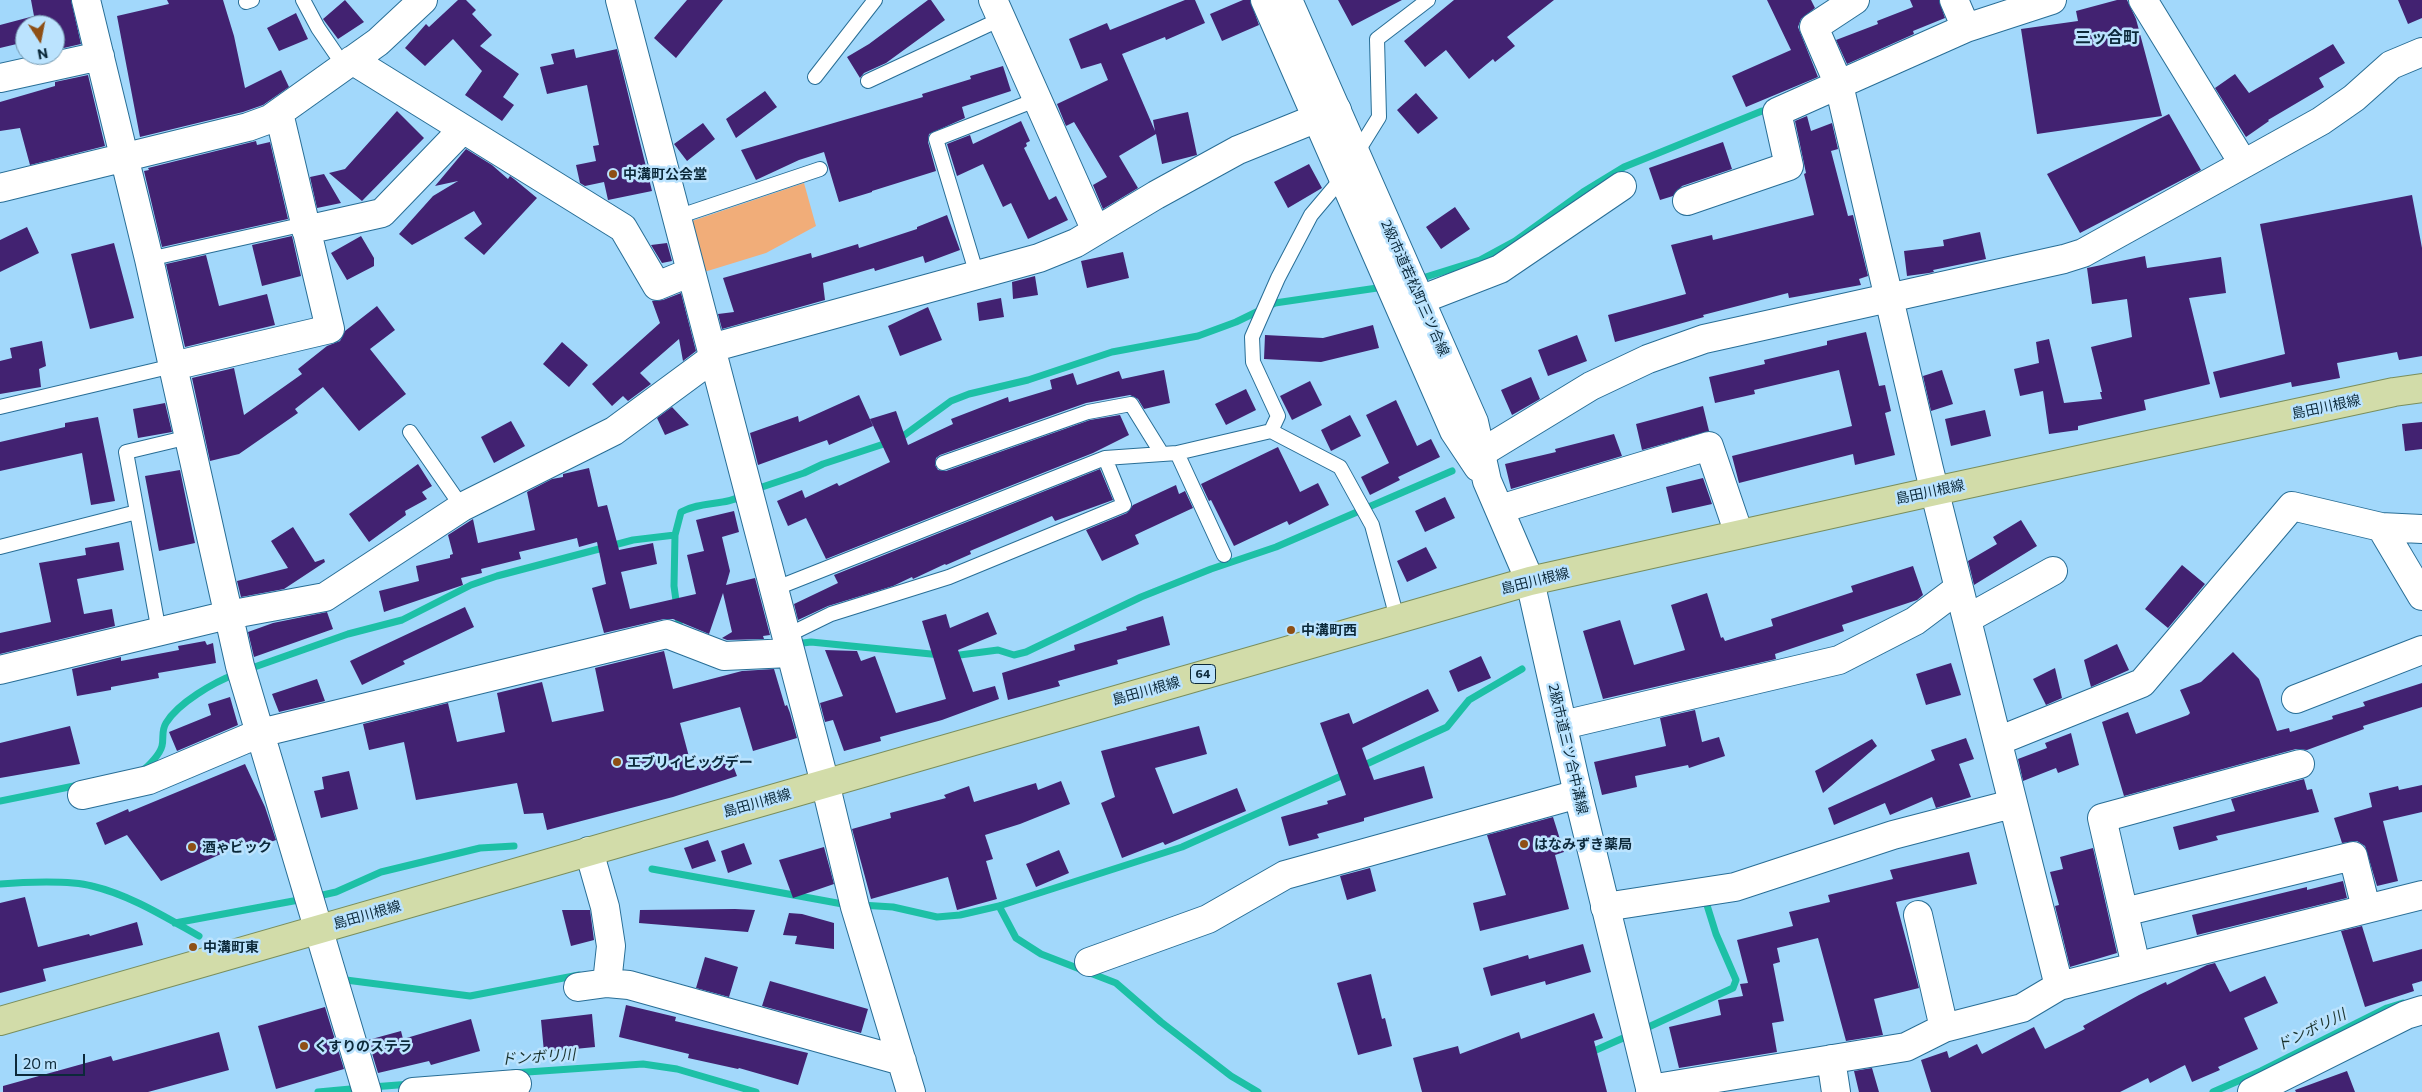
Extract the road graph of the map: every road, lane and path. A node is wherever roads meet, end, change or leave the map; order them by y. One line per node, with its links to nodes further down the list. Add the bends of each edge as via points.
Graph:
1 (86, 0): 16 (street)
2 (303, 0): 17 (lane, via 318,28)
3 (423, 0): 17 (street, via 378,42)
4 (620, 0): 33 (street)
5 (875, 0): 18 (lane)
6 (1266, 0): 24 (street)
7 (1288, 0): 24 (street, 2級市道若松町三ツ合線)
8 (1428, 0): 28 (lane, via 1377,40 1379,117)
9 (1855, 0): 21 (street, via 1814,27)
10 (1954, 0): 14 (street)
11 (2052, 0): 14 (street)
12 (2144, 0): 27 (street)
13 (998, 9): 20 (lane); 22 (street)
14 (1966, 28): 21 (street)
15 (2422, 52): 27 (street, via 2391,65 2354,98 2321,121)
16 (100, 56): 19 (street); 26 (street)
17 (348, 63): 23 (street); 25 (street)
18 (815, 77)
19 (0, 78)
20 (868, 81)
21 (1839, 85): 32 (street, via 1777,112 1789,166); 39 (street)
22 (1038, 99): 35 (street); 38 (lane, via 936,139)
23 (279, 113): 26 (street, via 248,127); 34 (street)
24 (1327, 114): 28 (street, 2級市道若松町三ツ合線); 35 (street, via 1238,150)
25 (463, 129): 34 (street, via 382,213); 37 (street, via 622,228 657,286)
26 (125, 157): 31 (street); 36 (street)
27 (2243, 163): 39 (street, via 2083,253)
28 (1349, 165): 40 (street, 2級市道若松町三ツ合線); 46 (lane, via 1311,214 1252,337 1252,362 1278,416); 53 (street, via 1454,431)
29 (820, 169): 33 (lane)
30 (1622, 186): 40 (street, via 1500,269)
31 (0, 188)
32 (1687, 201)
33 (677, 217): 37 (street)
34 (306, 227): 36 (lane); 42 (street, via 330,328)
35 (1096, 231): 38 (street, via 1076,244 1039,258)
36 (149, 259): 42 (street)
37 (691, 272): 41 (street)
38 (977, 275): 41 (street)
39 (1889, 298): 49 (street, via 1704,339 1648,359 1591,386); 54 (street)
40 (1420, 300): 49 (street, 2級市道若松町三ツ合線, via 1474,422)
41 (712, 353): 55 (street, via 614,431); 66 (street)
42 (173, 366): 44 (lane); 47 (street)
43 (2422, 388): 54 (main road, 島田川根線 / 64)
44 (0, 408)
45 (410, 432): 55 (lane)
46 (1271, 432): 48 (lane); 69 (lane, via 1340,468 1372,525)
47 (189, 437): 57 (lane, via 126,452); 68 (street)
48 (1177, 453): 50 (lane); 62 (lane)
49 (1481, 453): 53 (street, 2級市道若松町三ツ合線)
50 (1162, 454): 51 (lane); 52 (lane, via 1130,404 1088,412)
51 (1105, 458): 66 (lane); 72 (lane, via 1124,505 949,577 831,614)
52 (943, 463)
53 (1487, 480): 56 (street, 2級市道若松町三ツ合線)
54 (1935, 490): 60 (main road, 島田川根線 / 64); 65 (street)
55 (462, 507): 68 (street, via 325,597)
56 (1500, 510): 60 (street, via 1710,446); 64 (street, 2級市道若松町三ツ合線)
57 (137, 512): 61 (lane); 71 (lane)
58 (2381, 527): 59 (street); 67 (street); 78 (street, via 2292,506 2142,683)
59 (2422, 529)
60 (1739, 534): 64 (main road, 島田川根線 / 64)
61 (0, 546)
62 (1224, 555)
63 (2053, 571): 70 (street)
64 (1530, 581): 69 (main road, 島田川根線 / 64); 76 (street, 2級市道三ツ合中溝線)
65 (1959, 588): 70 (street); 76 (street, via 1915,621 1839,660)
66 (774, 589): 72 (street)
67 (2422, 596)
68 (228, 616): 71 (street); 77 (street)
69 (1397, 618): 80 (main road, 島田川根線 / 64)
70 (1967, 619): 78 (street)
71 (159, 632): 74 (street)
72 (788, 644): 77 (street, via 724,656 667,634); 80 (street)
73 (2422, 650): 75 (street)
74 (0, 670)
75 (2296, 699)
76 (1563, 725): 81 (street, 2級市道三ツ合中溝線)
77 (260, 733): 82 (street, via 149,780); 86 (street)
78 (1998, 741): 83 (street)
79 (2300, 764): 89 (street, via 2102,818)
80 (824, 784): 84 (main road, 島田川根線 / 64); 100 (street, via 855,907)
81 (1578, 794): 87 (street, 2級市道三ツ合中溝線); 91 (street, via 1285,875 1208,919)
82 (82, 795)
83 (2012, 804): 87 (street, via 1893,835 1735,887); 94 (street)
84 (589, 851): 86 (main road, 島田川根線 / 64); 93 (street, via 610,936)
85 (2422, 896): 88 (street)
86 (310, 906): 97 (main road, 島田川根線 / 64); 103 (street)
87 (1605, 906): 102 (street, 2級市道三ツ合中溝線)
88 (2366, 908): 89 (street, via 2353,856); 92 (street)
89 (2124, 912): 92 (street)
90 (1918, 915): 98 (street)
91 (1089, 962)
92 (2136, 966): 94 (street)
93 (607, 983): 95 (street); 100 (street, via 629,985)
94 (2059, 986): 98 (street, via 2022,1008)
95 (578, 987)
96 (2422, 1010): 107 (street)
97 (0, 1021)
98 (1944, 1028): 99 (street, via 1906,1047)
99 (1831, 1059): 102 (street); 106 (street)
100 (902, 1061): 105 (street)
101 (517, 1084): 104 (street)
102 (1651, 1090)
103 (367, 1092)
104 (413, 1092)
105 (912, 1092)
106 (1836, 1092)
107 (2252, 1092)

